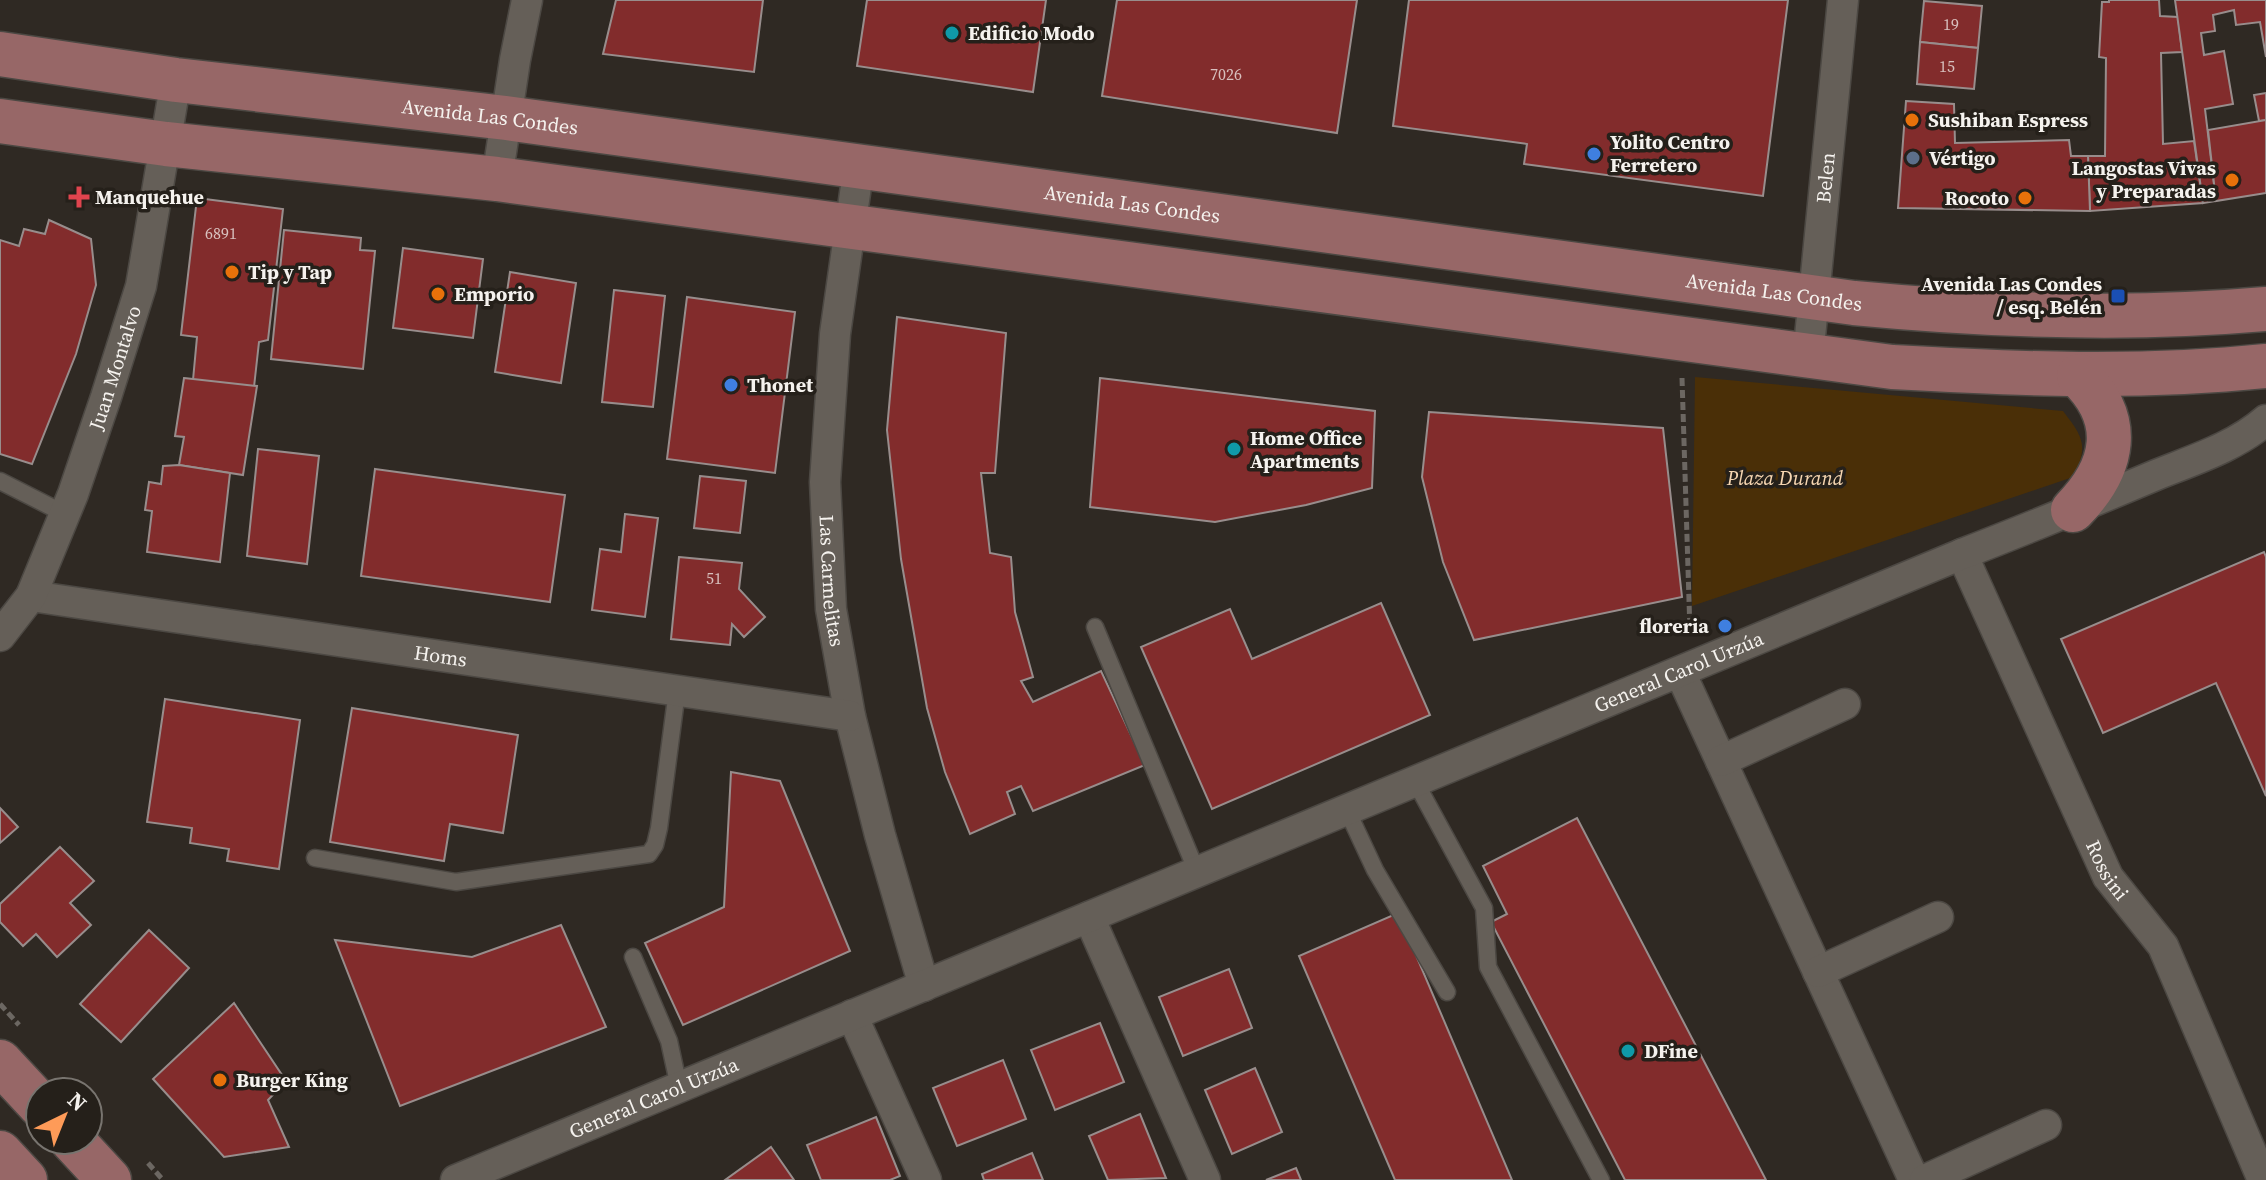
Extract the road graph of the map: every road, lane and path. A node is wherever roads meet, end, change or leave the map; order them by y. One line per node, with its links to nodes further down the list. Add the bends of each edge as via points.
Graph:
1 (527, 0): 5 (street)
2 (1843, 0): 11 (street, Belen)
3 (0, 54): 4 (main road, Avenida Las Condes)
4 (176, 80): 5 (main road, Avenida Las Condes); 7 (street, Juan Montalvo)
5 (506, 118): 8 (main road, Avenida Las Condes); 9 (street)
6 (0, 121): 7 (main road)
7 (166, 144): 9 (main road); 20 (street, Juan Montalvo, via 141,286)
8 (859, 165): 10 (street, Las Carmelitas); 11 (main road, Avenida Las Condes)
9 (497, 179): 10 (main road)
10 (849, 225): 13 (main road); 28 (street, Las Carmelitas, via 825,482 831,609)
11 (1815, 298): 12 (main road, Avenida Las Condes, via 1935,310 2092,316); 14 (street, Belen)
12 (2266, 309)
13 (1681, 339): 14 (main road); 25 (path, via 1690,631)
14 (1808, 357): 16 (main road, via 1892,367)
15 (2266, 366): 16 (main road)
16 (2079, 376): 19 (main road, via 2103,404 2110,436 2097,480)
17 (2266, 420): 19 (street, General Carol Urzúa, via 2212,452)
18 (0, 481): 20 (lane)
19 (2073, 510): 21 (street, General Carol Urzúa)
20 (65, 514): 22 (street, Juan Montalvo)
21 (1962, 554): 25 (street, General Carol Urzúa); 55 (street, Rossini, via 2108,877 2163,946)
22 (31, 596): 24 (street, Juan Montalvo); 26 (street, Homs)
23 (1095, 627): 33 (lane)
24 (0, 636)
25 (1680, 672): 29 (street); 30 (street, General Carol Urzúa)
26 (677, 691): 28 (street, Homs); 32 (lane, via 659,828 649,854 456,882)
27 (1845, 704): 29 (street)
28 (850, 716): 38 (street, Las Carmelitas)
29 (1721, 761): 37 (street)
30 (1415, 781): 31 (street, General Carol Urzúa); 52 (lane, via 1484,908 1488,967)
31 (1347, 810): 33 (street, General Carol Urzúa); 39 (lane, via 1375,870)
32 (315, 858)
33 (1197, 872): 34 (street, General Carol Urzúa)
34 (1089, 917): 38 (street, General Carol Urzúa); 51 (street)
35 (1938, 917): 37 (street)
36 (633, 957): 42 (lane, via 669,1041)
37 (1818, 972): 53 (street)
38 (924, 986): 40 (street, General Carol Urzúa)
39 (1447, 992)
40 (852, 1015): 42 (street, General Carol Urzúa); 50 (street)
41 (0, 1062): 43 (main road)
42 (679, 1087): 49 (street, General Carol Urzúa)
43 (24, 1088)
44 (2046, 1125): 54 (street)
45 (0, 1153): 47 (main road)
46 (87, 1156): 48 (main road)
47 (25, 1180)
48 (109, 1180)
49 (456, 1180)
50 (926, 1180)
51 (1205, 1180)
52 (1601, 1180)
53 (1914, 1180)
54 (1925, 1180)
55 (2263, 1180)

